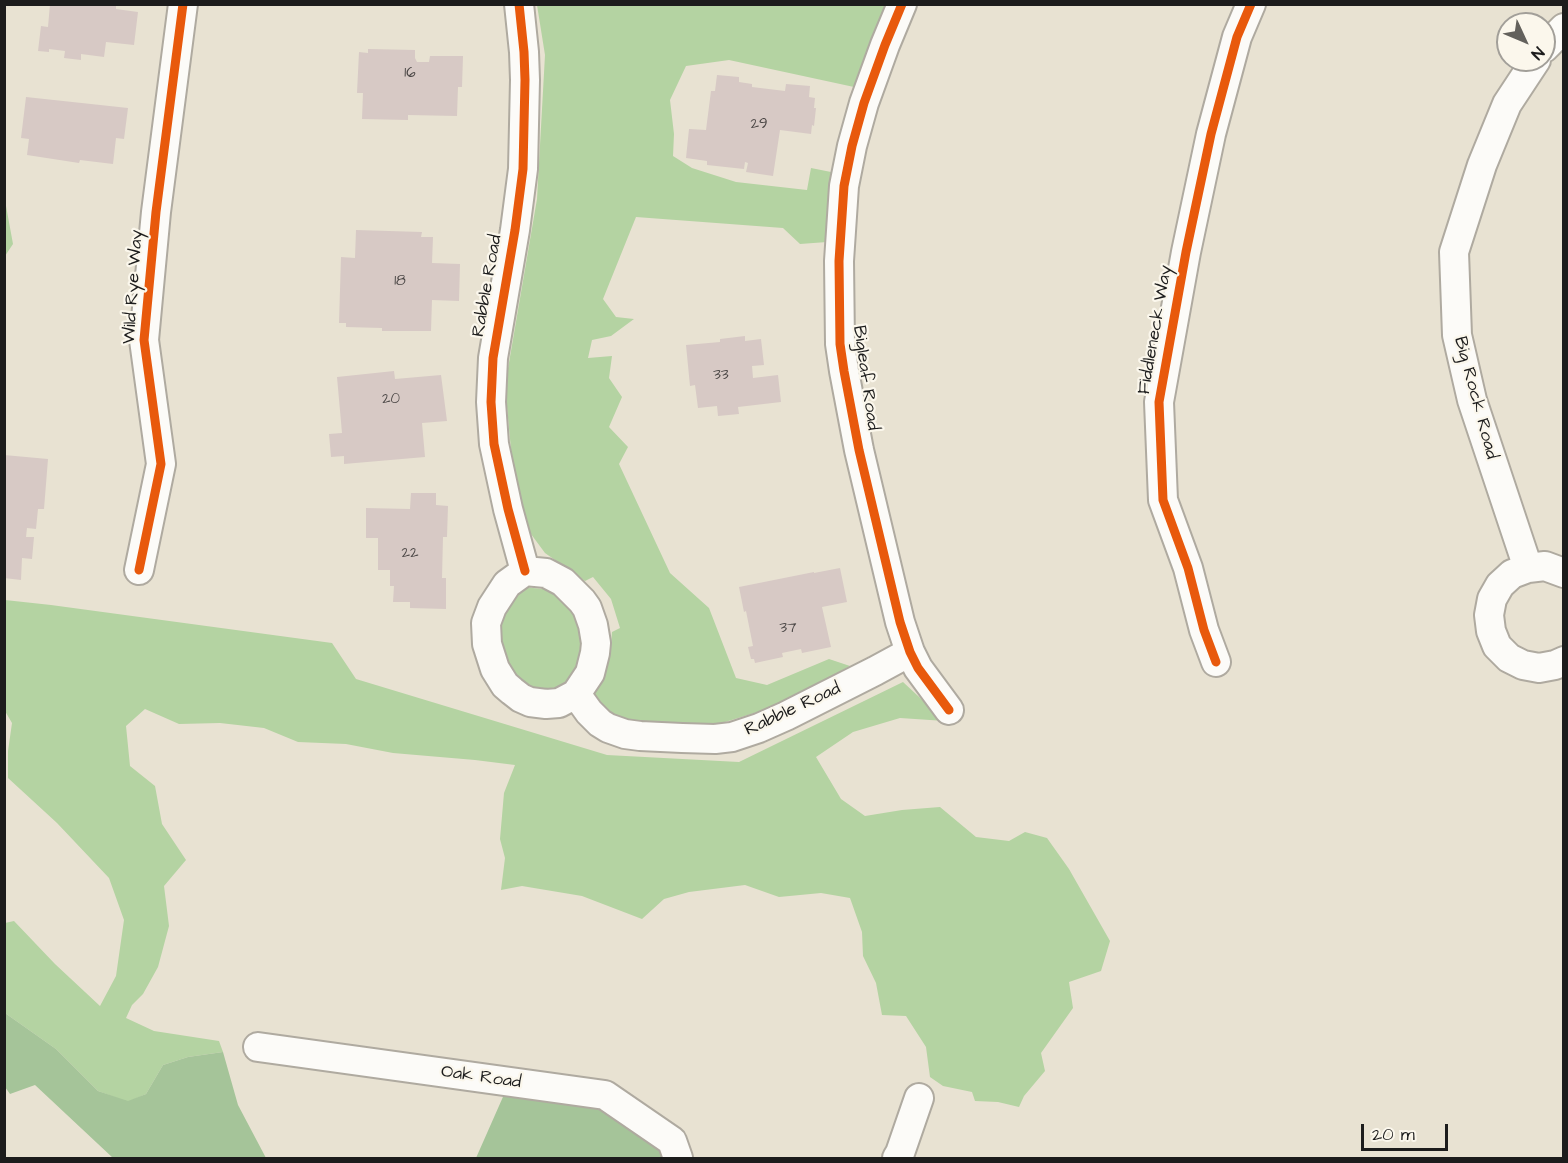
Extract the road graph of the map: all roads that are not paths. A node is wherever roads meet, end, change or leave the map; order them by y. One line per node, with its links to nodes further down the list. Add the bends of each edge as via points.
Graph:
1 (183, 4): 7 (street, Wild Rye Way, via 144,340 161,464)
2 (519, 4): 8 (street, Rabble Road, via 524,71 523,169 493,358 491,402 494,444)
3 (902, 4): 10 (street, Bigleaf Road, via 867,93 852,146 844,186 839,305 840,344 857,440)
4 (1251, 4): 11 (street, Fiddleneck Way, via 1211,135 1159,402 1163,500)
5 (1528, 72): 6 (street, Big Rock Road, via 1507,104 1454,252 1457,335 1472,400)
6 (1528, 568): 9 (street, via 1545,566); 12 (street, via 1512,574 1500,585 1492,599 1491,631 1497,646 1523,665 1539,668)
7 (139, 570)
8 (525, 571): 13 (street, via 555,577 587,608 595,653 590,674); 13 (street, via 507,584 488,616 486,634 491,660 505,685 520,698 553,704)
9 (1563, 573)
10 (910, 652): 13 (street, Rabble Road, via 786,716 732,738 625,734 600,723); 14 (street, Bigleaf Road)
11 (1216, 662)
12 (1563, 662)
13 (576, 694)
14 (949, 710)
15 (258, 1047): 17 (street, Oak Road, via 605,1095 672,1141)
16 (919, 1098): 18 (street)
17 (678, 1158)
18 (897, 1158)

